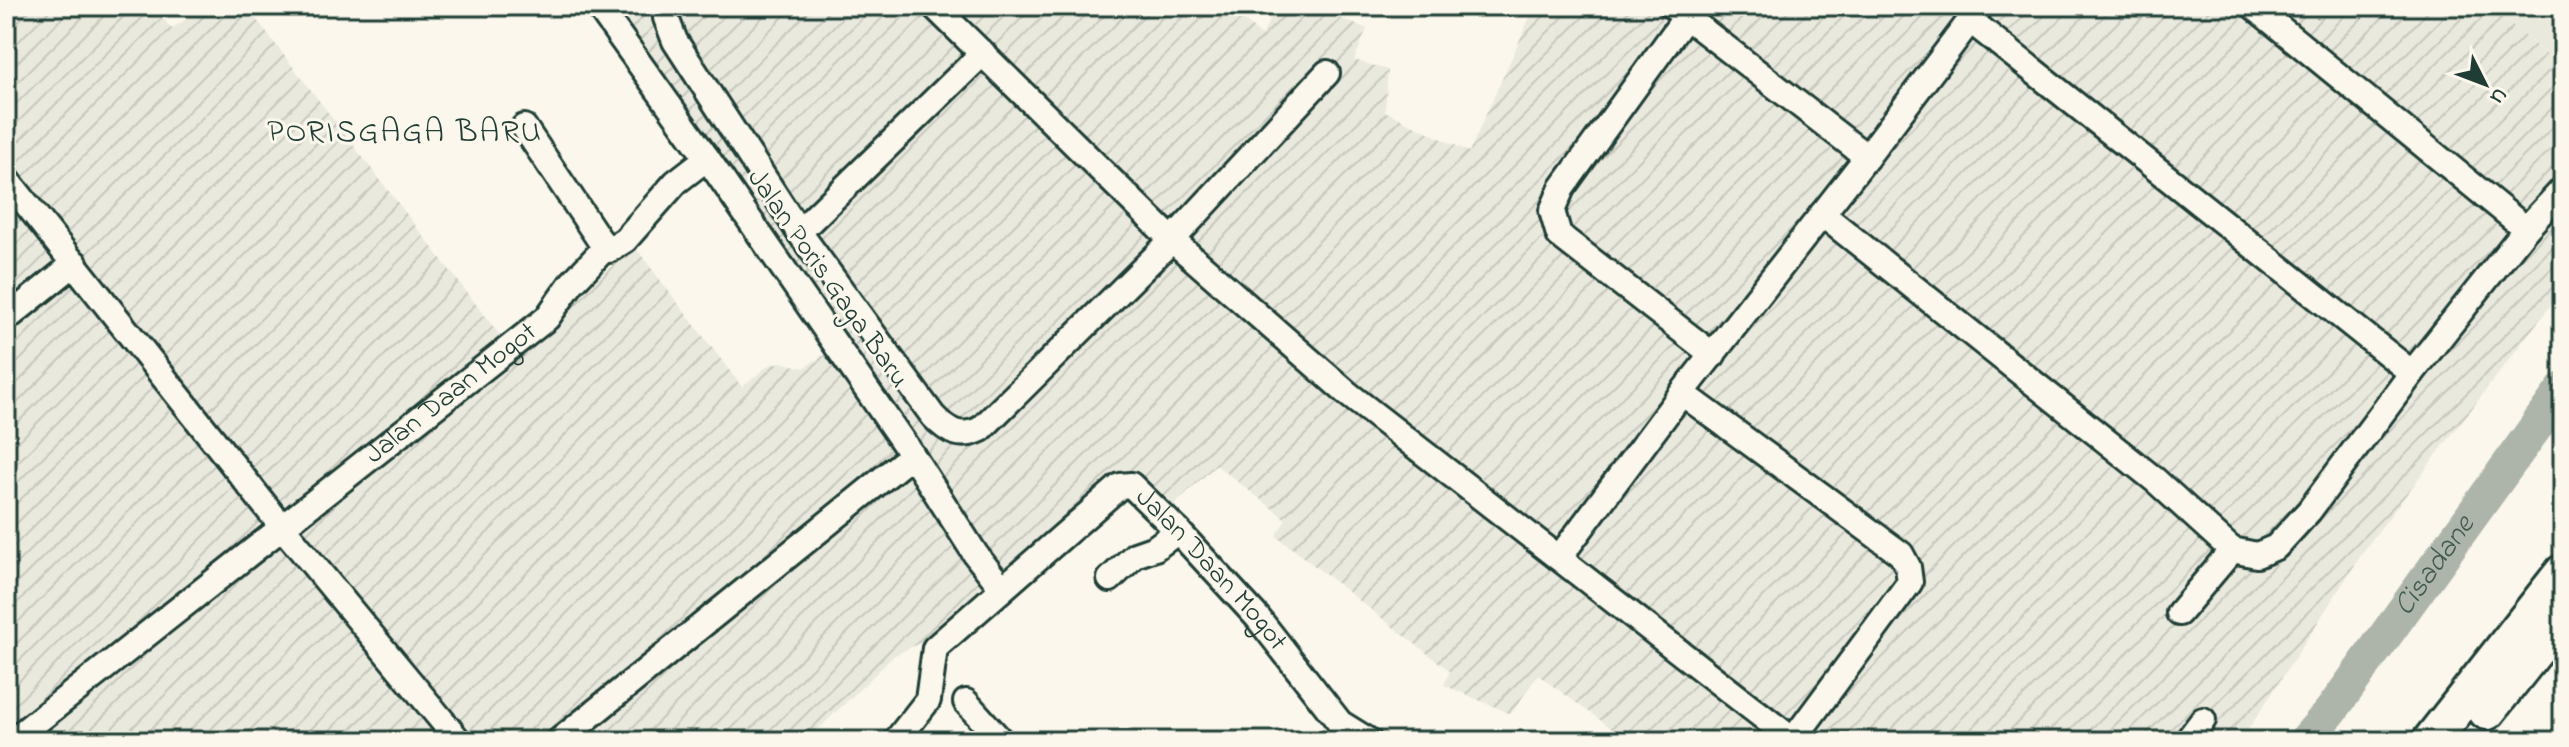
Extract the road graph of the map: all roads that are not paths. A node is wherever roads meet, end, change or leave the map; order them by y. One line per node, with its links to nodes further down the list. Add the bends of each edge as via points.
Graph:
1 (598, 6): 11 (street, Jalan Poris Gaga Baru)
2 (667, 6): 16 (street, via 675,41)
3 (934, 6): 7 (street)
4 (2253, 6): 15 (street)
5 (1679, 12): 10 (street); 21 (street, via 1552,211 1559,235)
6 (1976, 13): 10 (street); 22 (street)
7 (983, 53): 16 (street); 17 (street)
8 (1327, 73): 17 (street)
9 (524, 127): 18 (street)
10 (1867, 157): 14 (street)
11 (707, 158): 18 (street, Jalan Daan Mogot, via 669,189 620,245); 24 (street, Jalan Poris Gaga Baru)
12 (6, 178): 19 (street)
13 (2563, 189): 15 (street)
14 (1822, 214): 21 (street); 27 (street, via 2155,480)
15 (2526, 229): 22 (street)
16 (799, 232): 17 (street, via 933,416 955,434 970,435)
17 (1172, 240): 28 (street, via 1348,394)
18 (606, 247): 25 (street, Jalan Daan Mogot, via 547,318)
19 (75, 263): 20 (street); 25 (street)
20 (6, 319)
21 (1713, 355): 23 (street)
22 (2412, 373): 27 (street, via 2276,547 2257,555)
23 (1682, 393): 28 (street); 36 (street, via 1901,554 1908,567 1910,582)
24 (912, 455): 31 (street, Jalan Poris Gaga Baru); 39 (street)
25 (283, 528): 37 (street, Jalan Daan Mogot); 38 (street)
26 (1178, 531): 30 (street, via 1135,555); 31 (street, Jalan Daan Mogot, via 1131,485 1120,486); 42 (street, Jalan Daan Mogot, via 1258,618 1340,723)
27 (2232, 550): 32 (street)
28 (1559, 558): 36 (street)
29 (2563, 573): 44 (highway)
30 (1110, 579)
31 (1002, 588): 40 (street, Jalan Daan Mogot, via 935,648 928,700)
32 (2179, 613)
33 (2563, 615): 45 (highway)
34 (966, 702): 41 (street)
35 (2203, 720): 43 (street)
36 (1794, 740)
37 (12, 741)
38 (459, 741)
39 (559, 741)
40 (896, 741)
41 (1001, 741)
42 (1369, 741)
43 (2187, 741)
44 (2431, 741)
45 (2463, 741)

